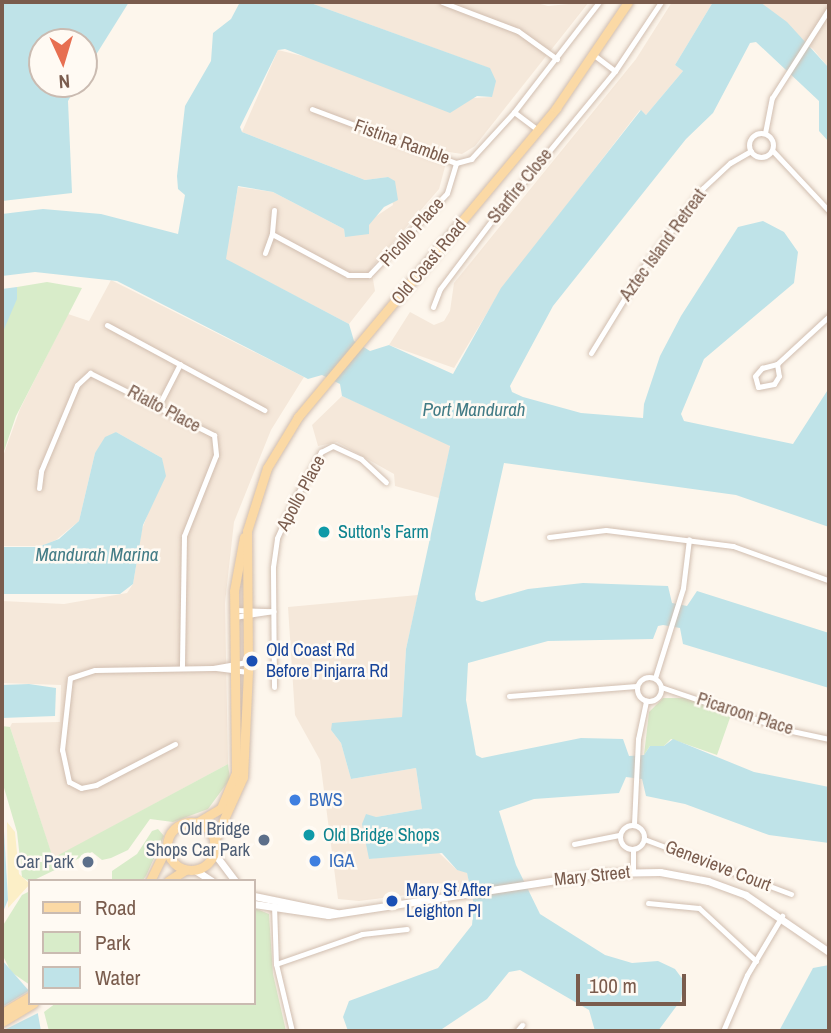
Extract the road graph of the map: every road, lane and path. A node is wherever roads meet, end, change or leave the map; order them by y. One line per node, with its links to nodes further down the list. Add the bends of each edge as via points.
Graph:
1 (442, 2): 7 (street, via 518,31)
2 (599, 2): 7 (street, Fistina Ramble)
3 (628, 2): 6 (main road, Old Coast Road)
4 (662, 2): 8 (street, Starfire Close)
5 (829, 9): 12 (street, via 772,98)
6 (594, 55): 8 (street); 11 (main road, Old Coast Road)
7 (557, 59): 10 (street, Fistina Ramble)
8 (615, 71): 20 (street, Starfire Close, via 440,289)
9 (312, 108): 15 (street, Fistina Ramble)
10 (514, 112): 11 (street); 15 (street, Fistina Ramble, via 471,159)
11 (538, 130): 30 (main road, Old Coast Road, via 320,391 267,468)
12 (765, 133): 13 (street, via 771,138); 14 (street, via 753,135)
13 (772, 150): 14 (street, via 761,157); 17 (street)
14 (751, 151): 23 (street, Aztec Island Retreat, via 703,188 602,328)
15 (456, 163): 18 (street, Picollo Place, via 447,193 369,275 348,275)
16 (274, 209): 18 (street)
17 (829, 211)
18 (272, 234): 19 (street)
19 (265, 253)
20 (433, 307)
21 (829, 316): 25 (street)
22 (107, 325): 24 (street)
23 (591, 353)
24 (180, 364): 26 (street); 27 (street)
25 (778, 364): 25 (street, via 774,384 758,387 755,376 768,364)
26 (159, 405): 29 (street, Rialto Place, via 102,376 85,376 41,471); 38 (street, Rialto Place, via 214,435 218,447 184,536)
27 (264, 410)
28 (386, 482): 34 (street, Apollo Place, via 361,459 333,446 321,452 277,538)
29 (39, 488)
30 (247, 531): 35 (main road, Old Coast Road, via 240,547); 36 (main road, Old Coast Road)
31 (549, 537): 32 (street, via 606,530)
32 (689, 539): 33 (street, via 733,546); 41 (street, via 683,588)
33 (828, 580)
34 (274, 611): 36 (street); 43 (street, Apollo Place)
35 (234, 613): 36 (street); 40 (main road, Old Coast Road)
36 (247, 613): 37 (main road, Old Coast Road)
37 (248, 667): 40 (street); 40 (street); 53 (main road, Old Coast Road, via 243,777)
38 (183, 668): 39 (street); 48 (street, via 95,670 70,678 65,769 69,782 88,788)
39 (213, 668): 40 (street); 40 (street)
40 (235, 668): 49 (main road, Old Coast Road, via 236,773 221,808)
41 (654, 678): 42 (street, via 644,678); 44 (street)
42 (637, 686): 45 (street); 46 (street)
43 (274, 687)
44 (661, 687): 46 (street, via 656,699); 47 (street, Picaroon Place, via 787,730)
45 (509, 696)
46 (646, 701): 50 (street, via 638,739)
47 (829, 739)
48 (175, 744)
49 (198, 822): 53 (main road, via 211,832); 55 (main road, via 174,829)
50 (634, 824): 51 (street, via 626,825); 52 (street)
51 (619, 835): 54 (street); 56 (street, via 622,845)
52 (644, 839): 56 (street); 64 (street, Genevieve Court)
53 (214, 841): 57 (main road)
54 (574, 844)
55 (167, 846): 58 (main road, via 173,861); 60 (main road)
56 (633, 849): 59 (street)
57 (214, 853): 58 (main road); 63 (street)
58 (190, 870): 61 (main road); 62 (street)
59 (633, 871): 68 (street, Mary Street, via 336,913); 69 (street, Mary Street, via 708,881 746,895)
60 (151, 879)
61 (173, 879)
62 (208, 879)
63 (234, 879)
64 (791, 894)
65 (256, 896): 68 (street, Mary Street)
66 (256, 904): 68 (street, Mary Street)
67 (648, 904): 72 (street, via 699,908)
68 (274, 906): 73 (street)
69 (782, 916): 71 (street, Mary Street); 72 (street)
70 (407, 929): 73 (street, via 362,934)
71 (829, 952)
72 (756, 961): 81 (street)
73 (276, 964): 79 (street)
74 (28, 997): 76 (main road)
75 (31, 1005): 77 (main road)
76 (2, 1013)
77 (2, 1022)
78 (522, 1025): 80 (street)
79 (292, 1031)
80 (517, 1031)
81 (723, 1031)

